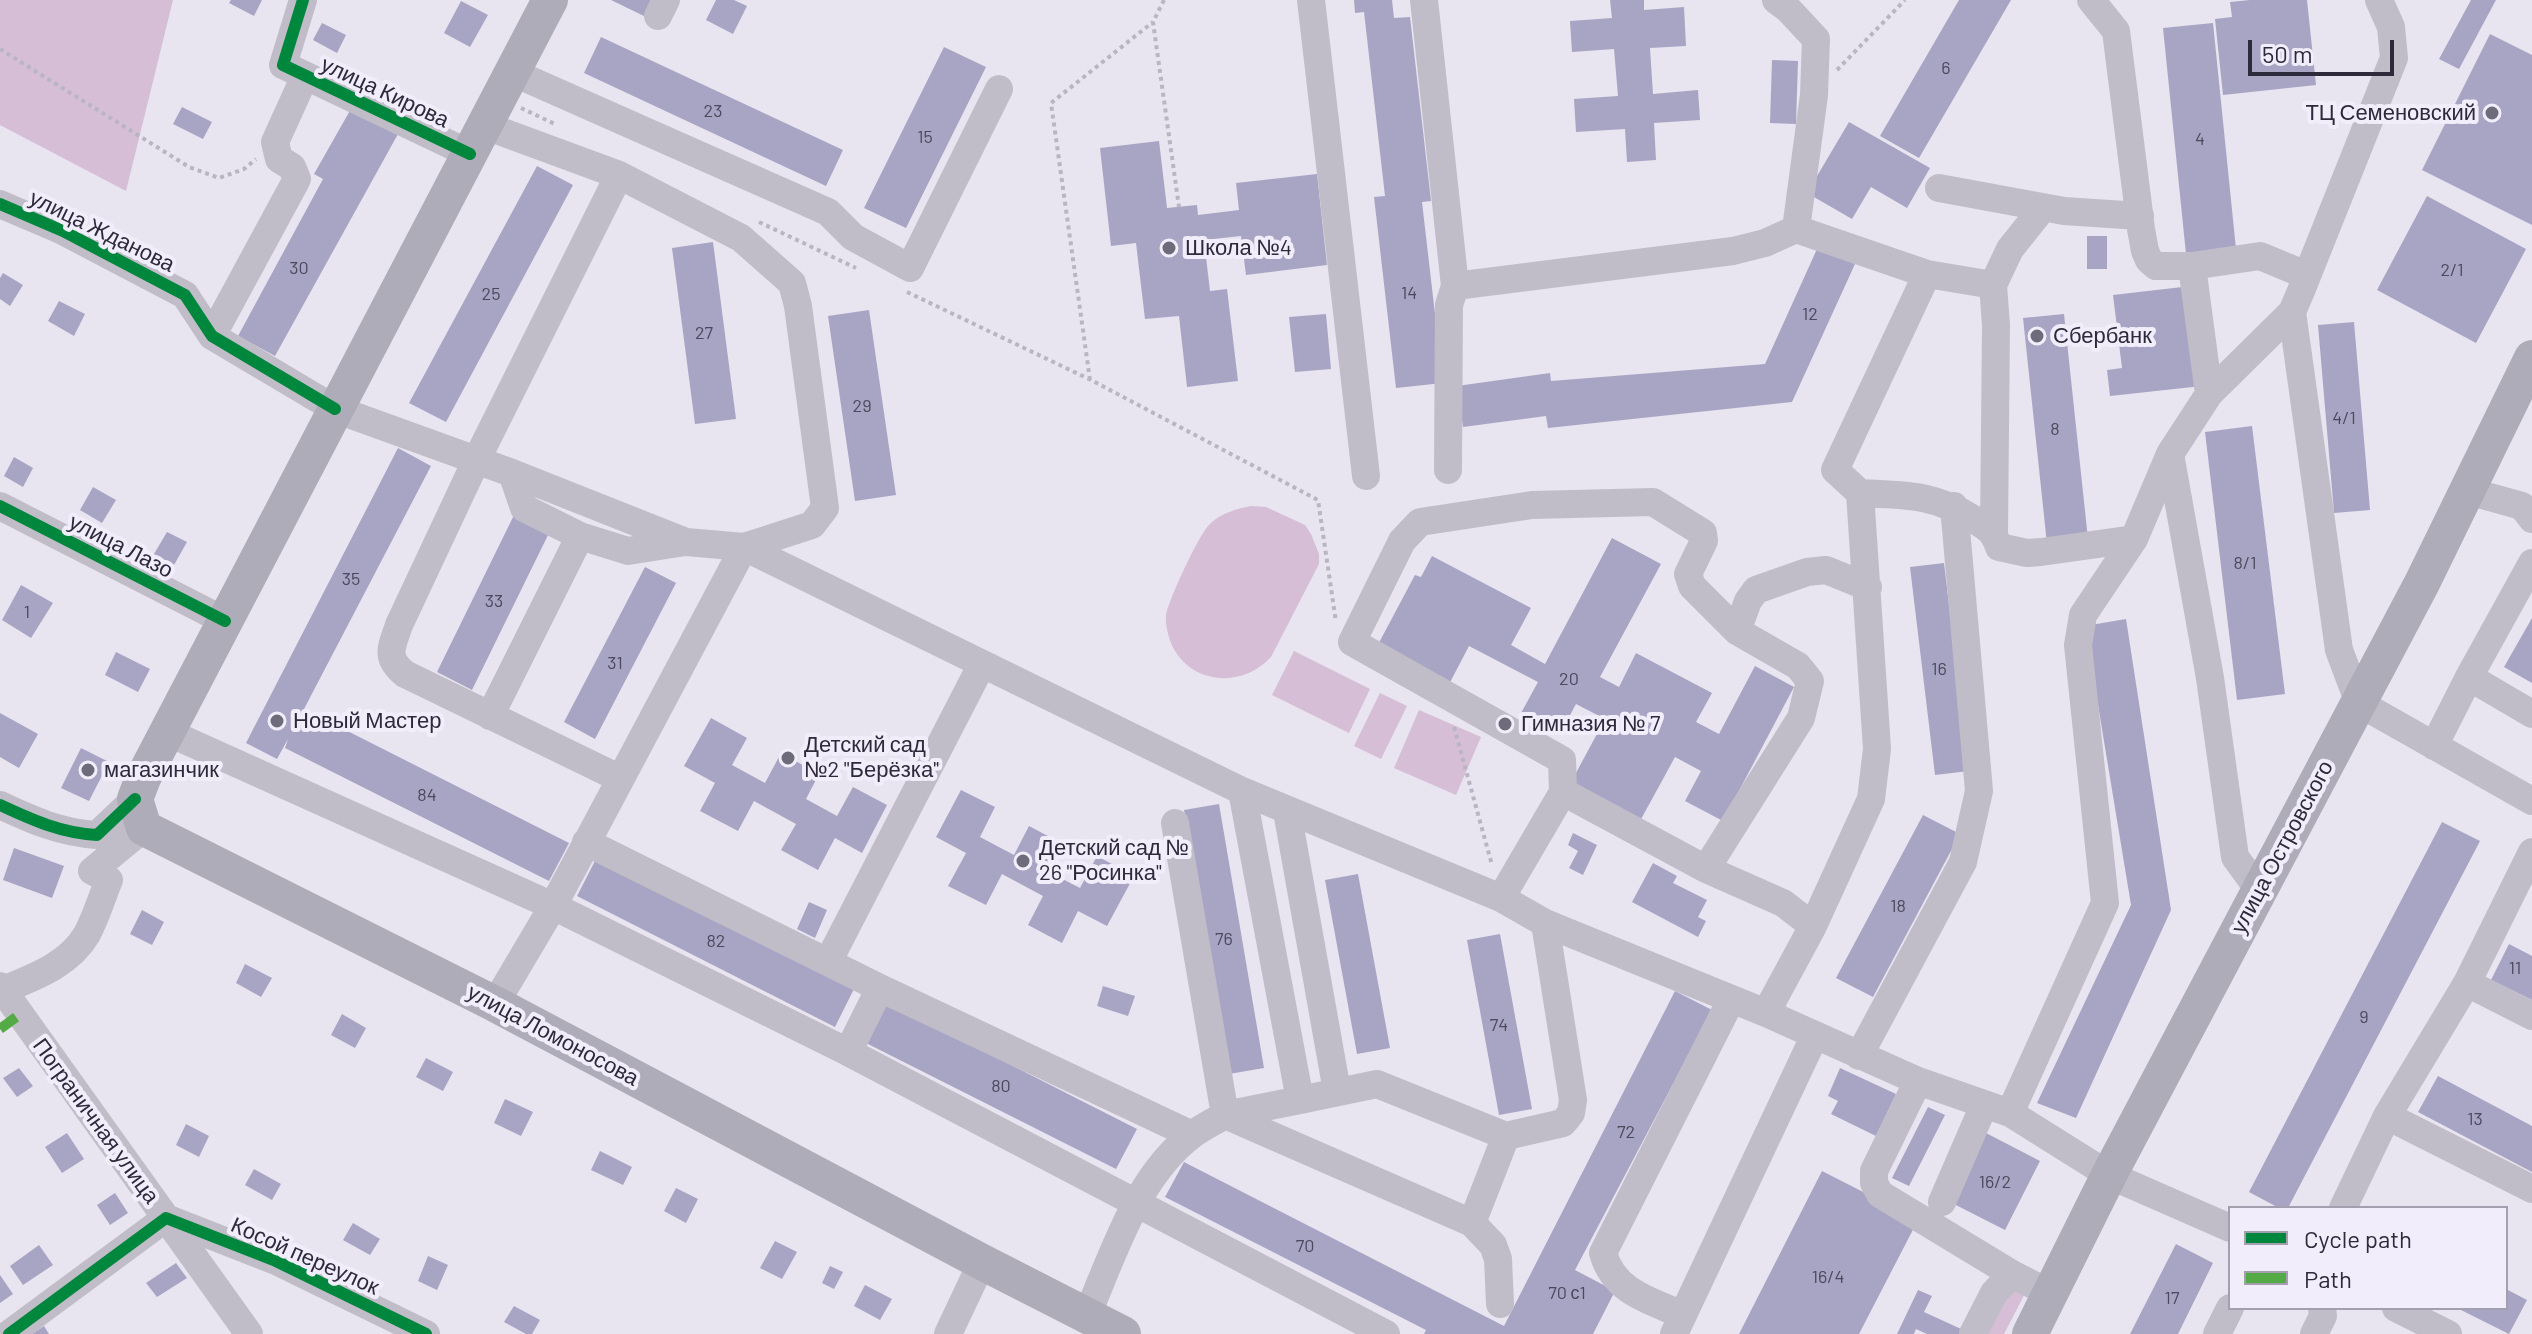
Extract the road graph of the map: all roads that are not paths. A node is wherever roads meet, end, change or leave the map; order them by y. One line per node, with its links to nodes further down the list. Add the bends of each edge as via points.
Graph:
1 (303, 0): 8 (street)
2 (549, 0): 10 (main road); 10 (main road)
3 (1311, 0): 31 (street)
4 (1424, 0): 21 (street)
5 (1776, 0): 16 (street, via 1816,39)
6 (2091, 0): 15 (street, via 2116,31)
7 (2379, 0): 19 (street, via 2391,27 2394,58)
8 (294, 70): 10 (street, улица Кирова); 23 (street, via 275,142 279,159 292,167 297,179)
9 (999, 89): 10 (street, via 910,268 853,237 828,212)
10 (492, 113): 11 (street); 26 (main road)
11 (619, 175): 28 (street); 41 (street, via 741,238 792,283 825,508 812,525)
12 (1939, 188): 14 (street)
13 (0, 204): 23 (street, улица Жданова, via 185,295)
14 (2042, 209): 15 (street); 20 (street, via 2010,249)
15 (2140, 216): 17 (street, via 2149,260 2156,266)
16 (1796, 229): 18 (street); 21 (street, via 1733,251)
17 (2192, 266): 19 (street, via 2260,256); 25 (street)
18 (1927, 274): 20 (street); 33 (street, via 1835,470)
19 (2306, 275): 22 (street)
20 (1993, 285): 37 (street)
21 (1455, 286): 29 (street, via 1449,305)
22 (2292, 312): 25 (street); 48 (street, via 2339,650)
23 (212, 336): 26 (street, улица Жданова)
24 (2532, 358): 32 (main road, улица Островского)
25 (2209, 394): 27 (street)
26 (335, 409): 28 (street, улица Жданова); 44 (main road)
27 (2170, 454): 39 (street); 64 (street, via 2235,857)
28 (476, 461): 30 (street, улица Жданова); 50 (street, via 390,651 394,665 405,674)
29 (1448, 470)
30 (512, 473): 38 (street, via 524,508); 40 (street, улица Жданова)
31 (1366, 476)
32 (2468, 491): 36 (street, via 2522,506); 48 (main road, улица Островского)
33 (1860, 493): 35 (street, via 1928,498); 43 (street)
34 (0, 506): 44 (street, улица Лазо)
35 (1954, 506): 37 (street); 80 (street, via 1979,791 1963,862)
36 (2532, 519)
37 (1994, 532): 39 (street, via 1999,547 2027,553)
38 (580, 536): 40 (street, via 628,551); 50 (street)
39 (2134, 539): 84 (street, via 2083,615 2079,636 2105,903)
40 (686, 542): 41 (street)
41 (744, 547): 46 (street); 53 (street)
42 (2532, 563): 47 (street)
43 (1868, 587): 45 (street, via 1826,570 1807,572 1756,590); 68 (street, via 1877,749 1871,799)
44 (225, 621): 51 (main road)
45 (1737, 631): 55 (street, via 1692,586 1688,574 1703,533 1653,502 1532,505 1420,522 1402,541 1352,642 1562,760); 63 (street, via 1798,666 1810,681 1801,718)
46 (982, 664): 54 (street); 69 (street)
47 (2469, 677): 49 (street); 52 (street)
48 (2359, 703): 52 (street); 64 (main road, улица Островского)
49 (2532, 714)
50 (490, 716): 53 (street)
51 (167, 732): 59 (main road, via 143,778); 66 (street)
52 (2434, 746): 56 (street)
53 (619, 778): 61 (street)
54 (1242, 791): 58 (street); 83 (street)
55 (1563, 792): 63 (street); 65 (street)
56 (2532, 801)
57 (0, 805): 59 (street, via 70,834 97,835)
58 (1287, 811): 65 (street); 82 (street)
59 (140, 814): 71 (street, via 92,871 109,880 75,951 48,971); 74 (main road, улица Ломоносова)
60 (1175, 823): 85 (street)
61 (586, 842): 66 (street); 69 (street)
62 (2532, 852): 70 (street)
63 (1706, 869): 68 (street, via 1783,903)
64 (2259, 890): 89 (main road, улица Островского)
65 (1501, 898): 67 (street)
66 (553, 906): 74 (street); 79 (street)
67 (1545, 923): 73 (street); 88 (street, via 1571,1113 1563,1123)
68 (1813, 926): 75 (street)
69 (828, 962): 72 (street)
70 (2467, 983): 76 (street); 86 (street)
71 (2, 988): 77 (street, Пограничная улица)
72 (880, 988): 79 (street); 87 (street)
73 (1731, 1000): 75 (street); 104 (street, via 1603,1253 1608,1270 1628,1291)
74 (495, 1004): 97 (main road, улица Ломоносова)
75 (1766, 1013): 78 (street)
76 (2532, 1016)
77 (9, 1022): 94 (street, Пограничная улица)
78 (1814, 1037): 80 (street); 104 (street)
79 (848, 1052): 92 (street)
80 (1859, 1056): 81 (street)
81 (1918, 1081): 84 (street); 98 (street, via 1874,1171 1876,1188)
82 (1337, 1091): 83 (street); 88 (street, via 1377,1084)
83 (1300, 1100): 85 (street)
84 (1997, 1109): 89 (street); 91 (street)
85 (1225, 1115): 87 (street); 95 (street)
86 (2387, 1116): 90 (street); 93 (street)
87 (1192, 1135): 92 (street, via 1161,1166)
88 (1506, 1136): 95 (street)
89 (2109, 1175): 96 (street); 99 (main road, улица Островского)
90 (2532, 1189)
91 (1942, 1202)
92 (1136, 1203): 103 (street); 110 (street)
93 (2344, 1206)
94 (166, 1218): 105 (street); 106 (street, Пограничная улица); 107 (street, Косой переулок, via 276,1261)
95 (1472, 1223): 100 (street, via 1493,1245 1498,1259)
96 (2228, 1227)
97 (982, 1262): 103 (main road, улица Ломоносова); 108 (street)
98 (2012, 1274): 99 (street); 111 (street, via 1994,1293)
99 (2051, 1294): 112 (main road, улица Островского)
100 (1500, 1304)
101 (2229, 1310): 113 (street)
102 (2400, 1310): 114 (street)
103 (1087, 1315): 109 (main road, улица Ломоносова)
104 (1679, 1325)
105 (9, 1334)
106 (249, 1334)
107 (426, 1334)
108 (948, 1334)
109 (1123, 1334)
110 (1386, 1334)
111 (1973, 1334)
112 (2030, 1334)
113 (2217, 1334)
114 (2448, 1334)

